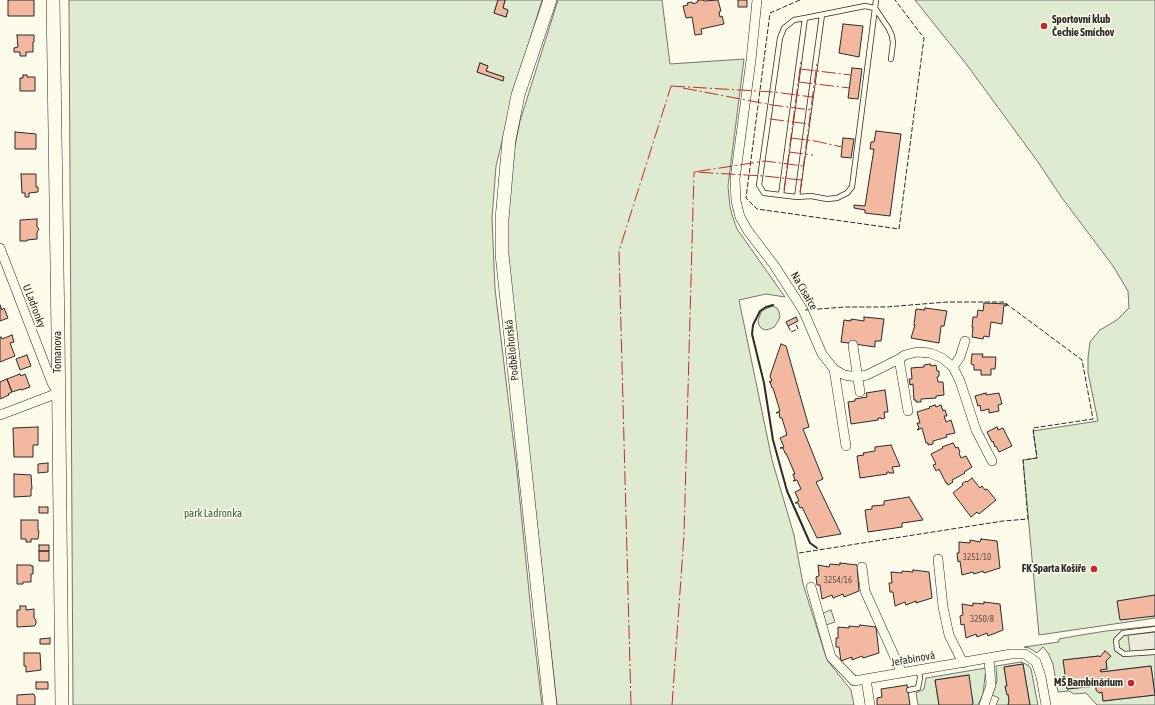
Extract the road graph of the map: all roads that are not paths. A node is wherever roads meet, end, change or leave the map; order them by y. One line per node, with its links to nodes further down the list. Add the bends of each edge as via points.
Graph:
1 (53, 0): 19 (street, Tomanova)
2 (550, 0): 36 (street, Podbělohorská, via 518,95 509,140 502,219 502,254)
3 (757, 0): 16 (street, Na Císařce, via 735,178 736,201 740,217 748,232 790,288 803,310 822,354)
4 (876, 0): 5 (lane)
5 (875, 8): 6 (lane, via 865,6); 8 (lane, via 892,36); 10 (lane, via 852,187 837,198)
6 (822, 15): 7 (lane); 10 (lane)
7 (805, 18): 9 (lane); 9 (lane, via 794,20 784,28 780,38 759,185 764,192)
8 (891, 59)
9 (781, 195): 10 (lane)
10 (797, 197)
11 (0, 248): 19 (street, U Ladronky, via 46,369)
12 (965, 341): 15 (street, via 960,357)
13 (854, 345): 17 (street)
14 (899, 359): 15 (street, via 917,352 930,352); 17 (street, via 867,375); 20 (street)
15 (953, 367): 23 (street, via 976,430)
16 (834, 369): 17 (street, via 844,375); 22 (street)
17 (857, 377): 18 (street)
18 (860, 392)
19 (58, 393): 21 (street); 35 (street, Tomanova)
20 (908, 412)
21 (0, 415)
22 (846, 446)
23 (992, 461)
24 (938, 559): 30 (street, via 943,607 949,634)
25 (862, 567): 32 (street, via 865,591)
26 (811, 587): 33 (street, Jeřabinová, via 831,657 854,681)
27 (1155, 629): 28 (lane, via 1123,633 1116,640 1117,649 1124,654)
28 (1155, 652)
29 (989, 658): 30 (street, Jeřabinová); 38 (street, via 992,685); 39 (street, Jeřabinová, via 1025,654 1036,662)
30 (963, 663): 31 (street, Jeřabinová)
31 (919, 670): 32 (street, Jeřabinová); 34 (lane, via 918,688)
32 (902, 673): 33 (street, Jeřabinová)
33 (866, 679): 37 (street)
34 (908, 690)
35 (62, 705)
36 (550, 705)
37 (870, 705)
38 (984, 705)
39 (1046, 705)

